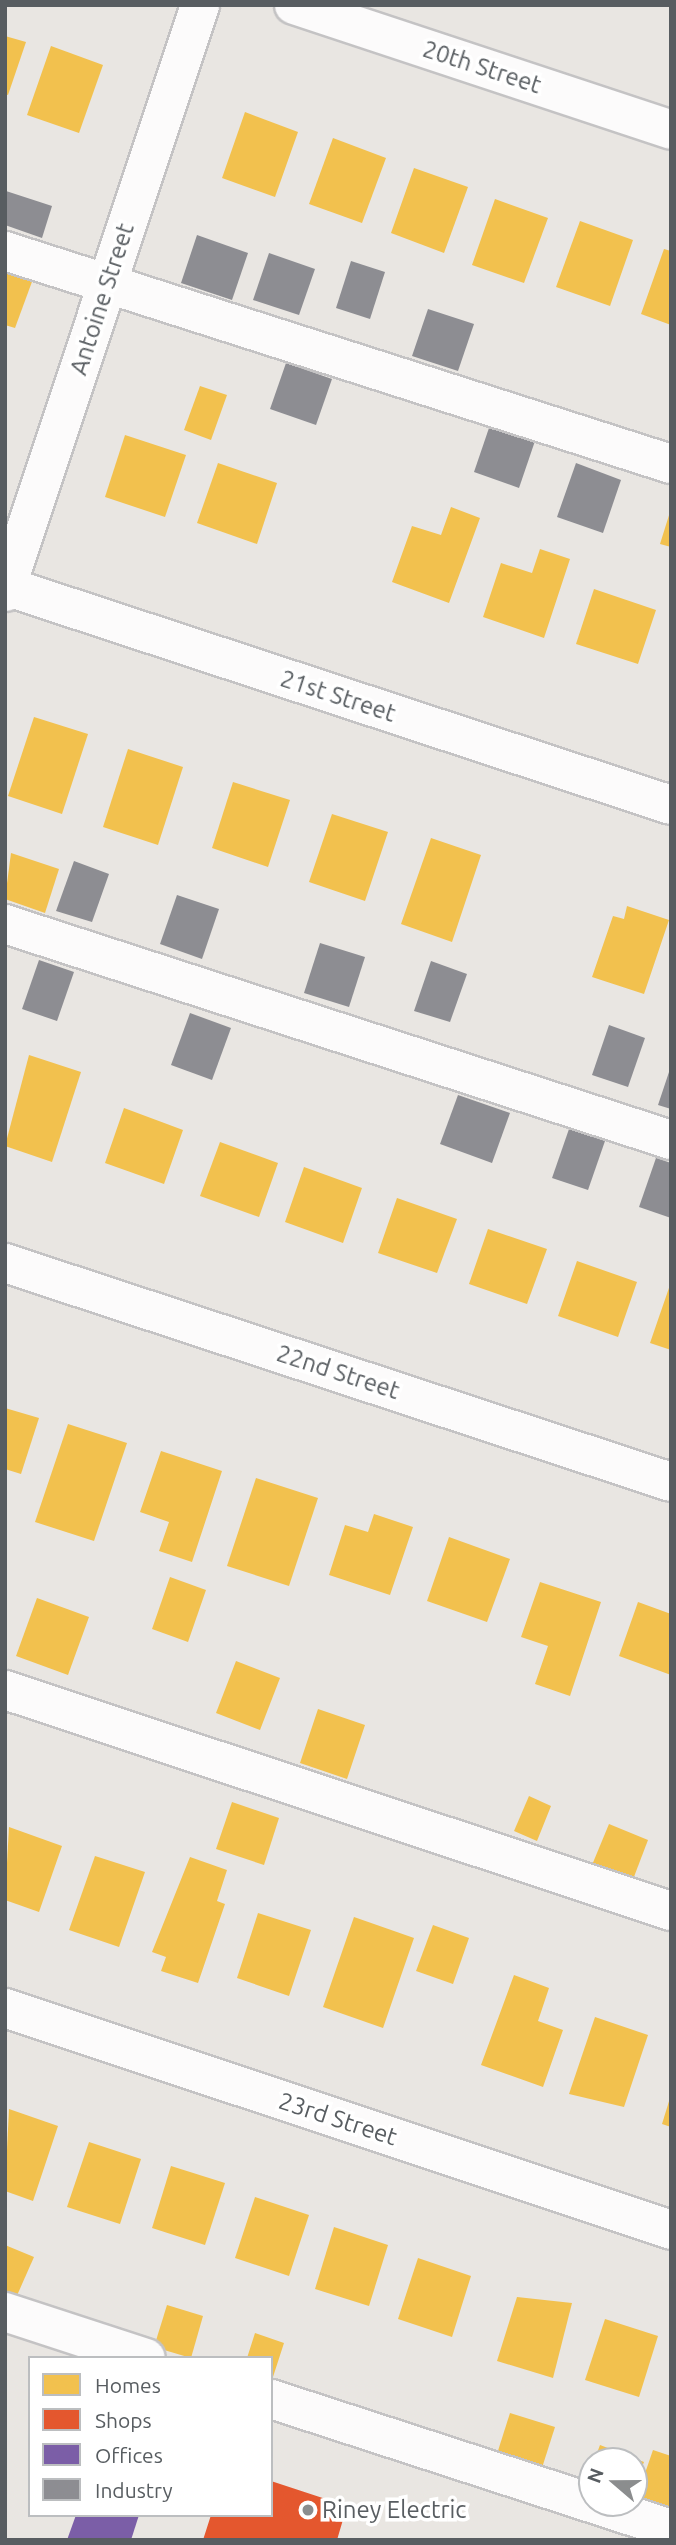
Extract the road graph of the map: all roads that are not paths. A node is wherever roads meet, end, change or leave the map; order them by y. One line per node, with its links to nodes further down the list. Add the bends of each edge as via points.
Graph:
1 (200, 5): 5 (street, Antoine Street)
2 (294, 5): 3 (street, 20th Street)
3 (671, 130)
4 (5, 251): 5 (street)
5 (108, 282): 6 (street); 7 (street, Antoine Street)
6 (671, 464)
7 (6, 588): 8 (street, 21st Street)
8 (671, 805)
9 (5, 924): 10 (street)
10 (671, 1140)
11 (5, 1263): 12 (street, 22nd Street)
12 (671, 1482)
13 (5, 1690): 14 (street)
14 (671, 1911)
15 (5, 2008): 16 (street, 23rd Street)
16 (671, 2230)
17 (5, 2312): 18 (street)
18 (140, 2356)
19 (273, 2400): 20 (street)
20 (671, 2529)

